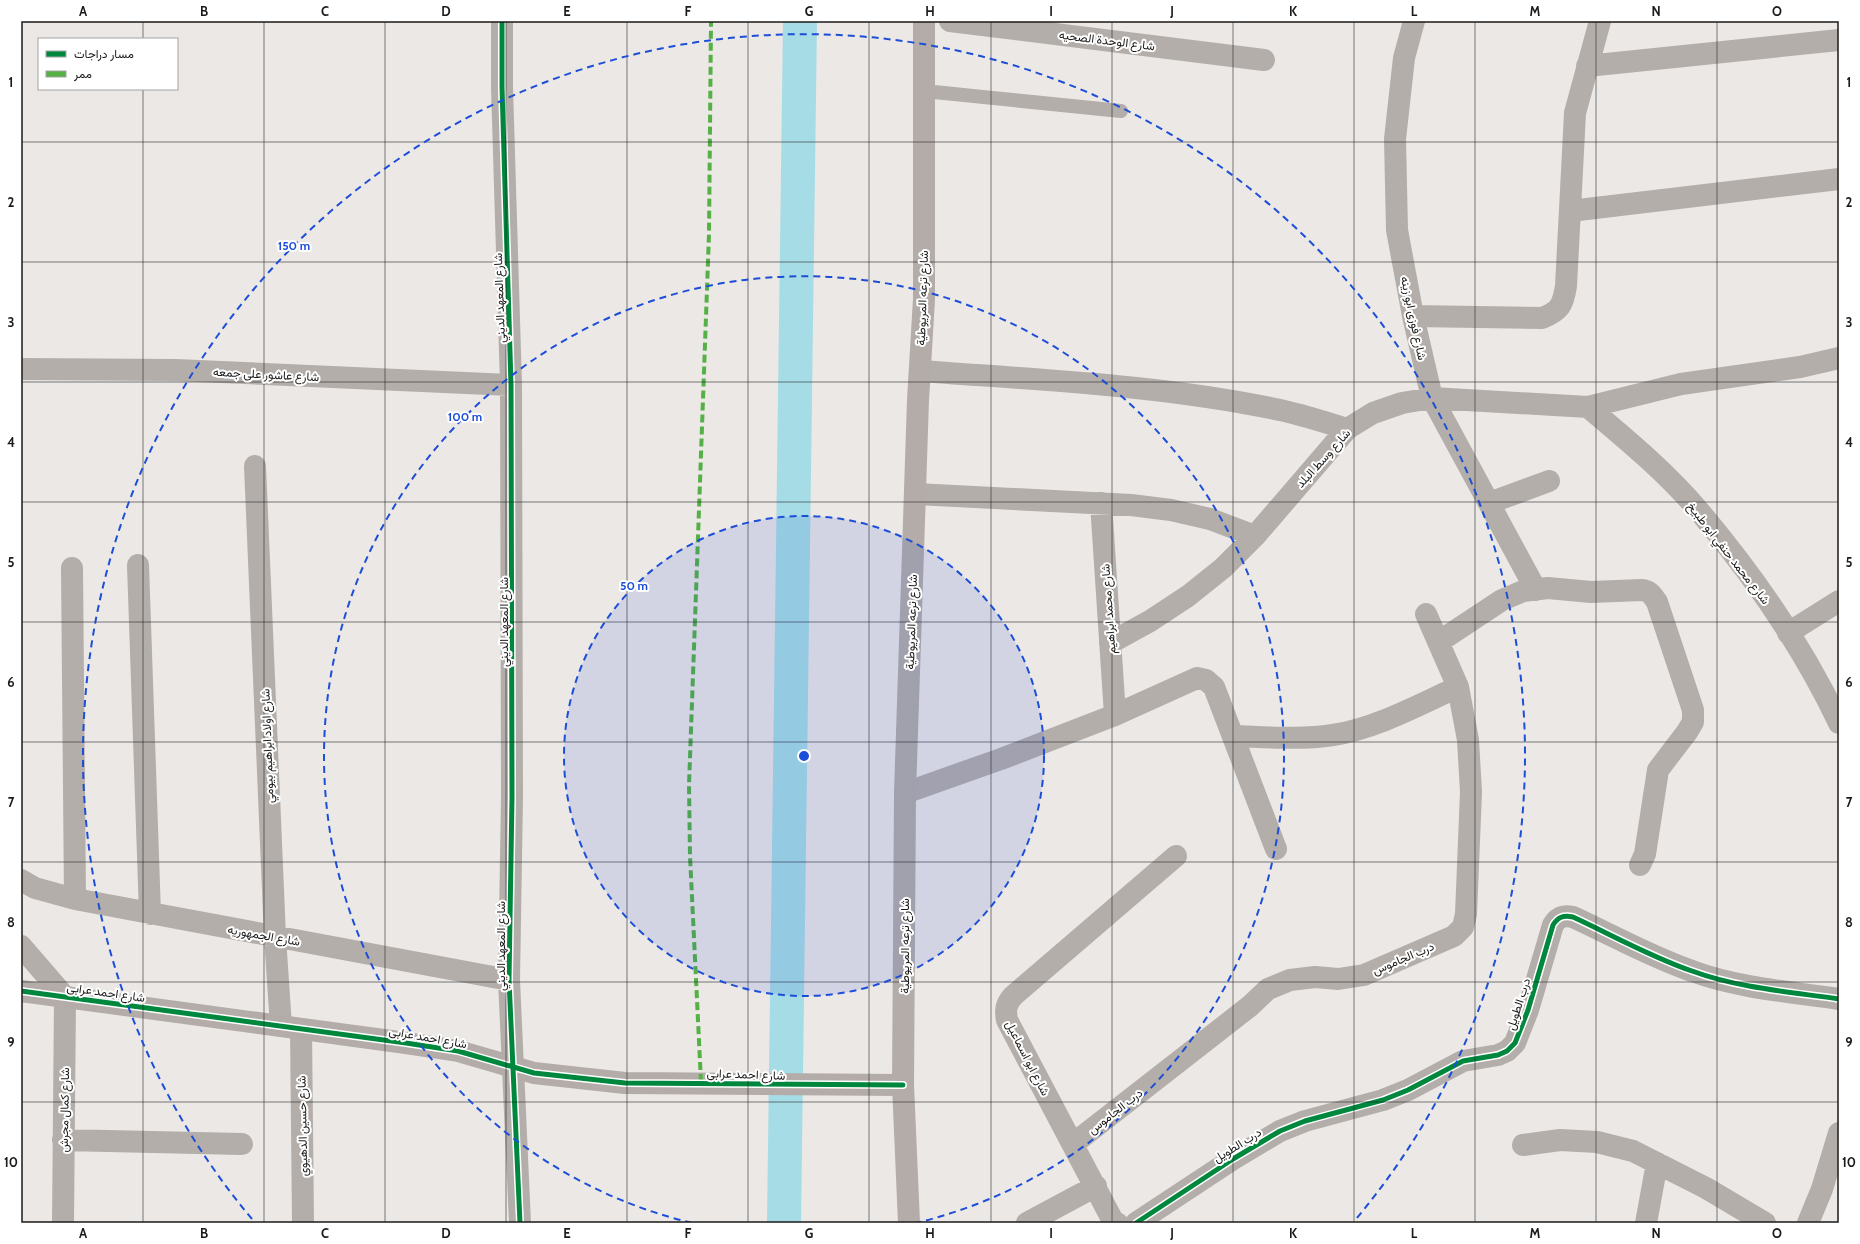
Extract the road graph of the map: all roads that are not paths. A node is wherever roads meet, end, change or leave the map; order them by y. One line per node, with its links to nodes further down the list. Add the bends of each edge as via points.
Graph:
1 (502, 21): 17 (street, شارع المعهد الديني)
2 (924, 21): 9 (main road, شارع ترعه المريوطية)
3 (950, 21): 7 (street, شارع الوحدة الصحيه)
4 (1414, 21): 13 (street, شارع فوزى ابو زينه, via 1404,58 1394,139 1397,230)
5 (1600, 21): 8 (street)
6 (1839, 40): 8 (street)
7 (1264, 60)
8 (1587, 66): 12 (street, via 1575,113)
9 (924, 91): 10 (lane); 16 (main road, شارع ترعه المريوطية, via 924,299)
10 (1121, 110)
11 (1839, 179): 12 (street)
12 (1570, 211): 13 (street, via 1564,302 1552,314 1542,318)
13 (1413, 316): 18 (street, شارع فوزى ابو زينه)
14 (1839, 358): 19 (street, شارع وسط البلد, via 1681,384)
15 (21, 369): 17 (street, شارع عاشور على جمعه, via 176,370)
16 (920, 371): 20 (street, via 1110,385 1156,391 1281,410); 23 (main road, شارع ترعه المريوطية)
17 (512, 386): 48 (street, شارع المعهد الديني, via 512,797)
18 (1432, 398): 19 (street, شارع وسط البلد); 20 (street, شارع وسط البلد, via 1402,403 1373,413); 25 (street, شارع فوزى ابو زينه)
19 (1588, 407): 32 (street, شارع محمد حنفي ابو طبيخ, via 1637,449 1698,510 1751,578)
20 (1347, 428): 26 (street, شارع وسط البلد)
21 (255, 466): 46 (street, شارع اولاد ابراهيم بيومي)
22 (1549, 481): 25 (street)
23 (916, 494): 24 (street); 39 (main road, شارع ترعه المريوطية)
24 (1101, 502): 26 (street, via 1171,510 1210,519); 34 (street, شارع محمد ابراهيم)
25 (1489, 503): 29 (street, شارع فوزى ابو زينه)
26 (1255, 536): 34 (street, شارع وسط البلد, via 1223,568 1188,596)
27 (138, 565): 45 (street)
28 (72, 568): 44 (street)
29 (1536, 590): 33 (street, via 1523,591 1502,600); 42 (street, via 1642,590 1648,591 1657,602 1693,710 1693,722 1658,770 1645,854)
30 (1839, 601): 32 (street)
31 (1426, 614): 33 (street, درب الجاموس)
32 (1788, 632): 37 (street, شارع محمد حنفي ابو طبيخ, via 1819,681)
33 (1440, 641): 35 (street, درب الجاموس)
34 (1110, 643): 36 (street, شارع محمد ابراهيم)
35 (1458, 687): 38 (street, via 1373,725 1334,735 1294,738); 58 (street, درب الجاموس, via 1468,740 1471,792 1466,914 1463,926 1454,936 1364,975 1338,979 1315,977 1290,980 1268,990)
36 (1115, 715): 38 (street, via 1197,678 1206,680 1214,687); 39 (street)
37 (1839, 723)
38 (1233, 736): 40 (street)
39 (905, 793): 54 (main road, شارع ترعه المريوطية)
40 (1276, 849)
41 (1176, 856): 58 (street, شارع ابو اسماعيل, via 1008,1003 1005,1011 1007,1020)
42 (1640, 865)
43 (21, 880): 44 (street, شارع الجمهوريه, via 35,888)
44 (75, 899): 45 (street, شارع الجمهوريه)
45 (150, 914): 46 (street, شارع الجمهوريه)
46 (275, 937): 48 (street, شارع الجمهوريه); 52 (street, شارع اولاد ابراهيم بيومي)
47 (21, 946): 50 (street)
48 (509, 980): 53 (street, شارع المعهد الديني)
49 (21, 990): 50 (main road, شارع احمد عرابى)
50 (65, 996): 52 (main road, شارع احمد عرابى); 56 (street, شارع كمال مجرش)
51 (1839, 999): 68 (street, درب الطويل, via 1772,989 1692,971 1573,917 1565,916 1557,919 1553,925 1528,1010 1515,1043 1507,1051 1463,1061 1383,1100 1305,1121 1280,1131)
52 (291, 1027): 53 (main road, شارع احمد عرابى, via 458,1051); 63 (street, شارع حسين الدهيوي)
53 (514, 1068): 54 (main road, شارع احمد عرابى, via 562,1077 625,1083); 64 (street, شارع المعهد الديني)
54 (903, 1085): 65 (main road, شارع ترعه المريوطية)
55 (1839, 1133): 71 (street, via 1822,1190)
56 (63, 1140): 57 (street); 62 (street, شارع كمال مجرش)
57 (242, 1144)
58 (1073, 1144): 61 (street, شارع ابو اسماعيل)
59 (1523, 1146): 60 (street, via 1560,1140 1597,1142 1633,1151)
60 (1657, 1163): 69 (street); 70 (street)
61 (1096, 1186): 66 (street); 67 (street, شارع ابو اسماعيل)
62 (63, 1223)
63 (303, 1223)
64 (520, 1223)
65 (909, 1223)
66 (1027, 1223)
67 (1117, 1223)
68 (1136, 1223)
69 (1646, 1223)
70 (1765, 1223)
71 (1808, 1223)

